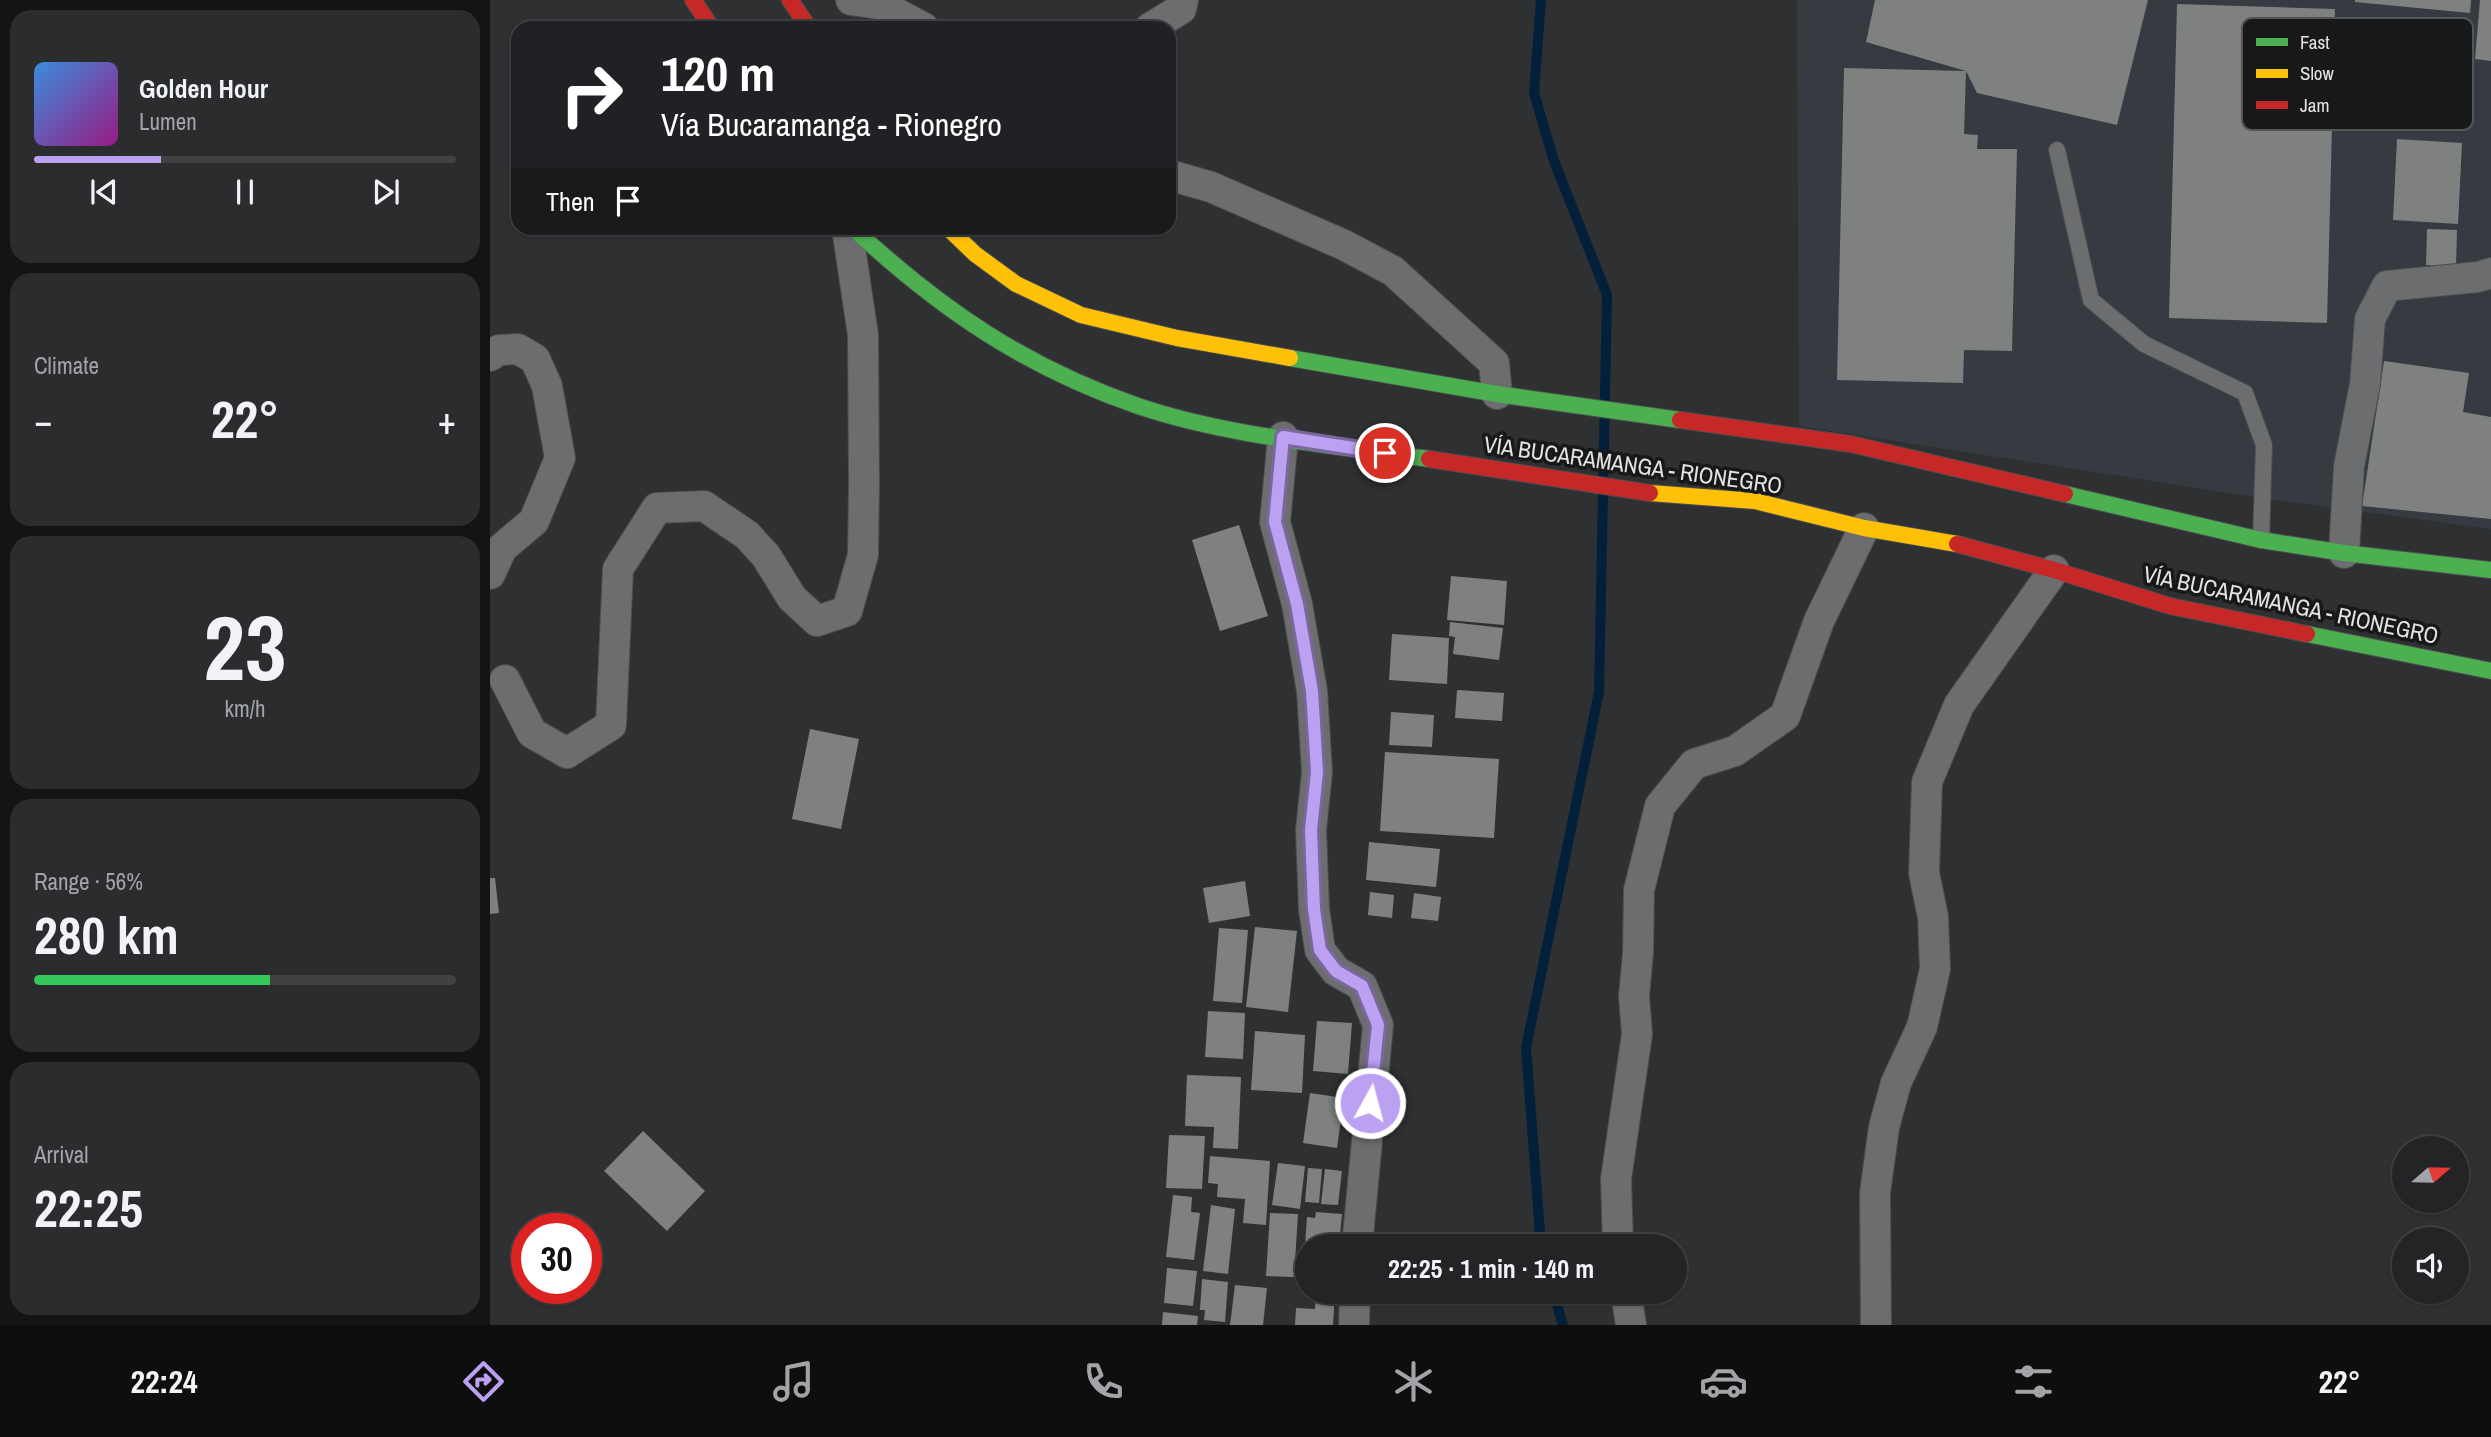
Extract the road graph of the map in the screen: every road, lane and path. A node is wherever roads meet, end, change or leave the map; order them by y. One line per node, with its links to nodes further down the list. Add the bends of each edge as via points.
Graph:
1 (693, 0): 5 (highway)
2 (790, 0): 6 (highway)
3 (851, 0): 7 (street, via 879,4)
4 (1183, 0): 8 (street, via 1181,9)
5 (707, 21)
6 (804, 21)
7 (911, 21)
8 (1161, 21)
9 (2057, 150): 19 (lane, via 2091,300 2144,344 2245,393 2264,444)
10 (1176, 177): 16 (street, via 1211,187 1393,271 1494,363)
11 (848, 235): 25 (street, via 863,335 864,471 863,555 848,611 817,621 792,598 747,535 705,506 657,508 618,569 611,725 567,753 533,733)
12 (861, 235): 17 (highway, VÍA BUCARAMANGA - RIONEGRO, via 953,313 1043,367 1139,406)
13 (955, 235): 16 (highway, via 1016,284 1081,316 1177,338)
14 (2491, 272): 20 (street, via 2387,286 2370,319 2365,384 2349,466)
15 (490, 356): 23 (street, via 499,350 518,349 535,359 547,386 560,458 534,521 502,548)
16 (1497, 394): 19 (highway, via 1851,444)
17 (1283, 437): 18 (highway, VÍA BUCARAMANGA - RIONEGRO, via 1643,492 1755,501); 26 (street, via 1275,522 1297,604 1312,691 1317,772 1311,830 1320,950 1336,971 1362,986 1378,1025)
18 (1864, 528): 21 (highway, VÍA BUCARAMANGA - RIONEGRO, via 1961,545); 27 (street, via 1819,621 1785,716 1735,751 1694,764 1660,806 1639,890 1634,996 1637,1034 1616,1179)
19 (2261, 540): 20 (highway)
20 (2344, 553): 22 (highway)
21 (2054, 570): 24 (highway, VÍA BUCARAMANGA - RIONEGRO, via 2170,606); 32 (street, via 1959,705 1927,782 1924,873 1933,918 1934,969 1922,1027 1896,1083 1884,1126 1875,1193)
22 (2491, 570)
23 (490, 574)
24 (2491, 671)
25 (495, 678)
26 (1358, 1234)
27 (1618, 1234)
28 (1355, 1304): 30 (street)
29 (1628, 1304): 31 (street)
30 (1354, 1325)
31 (1632, 1325)
32 (1876, 1325)

